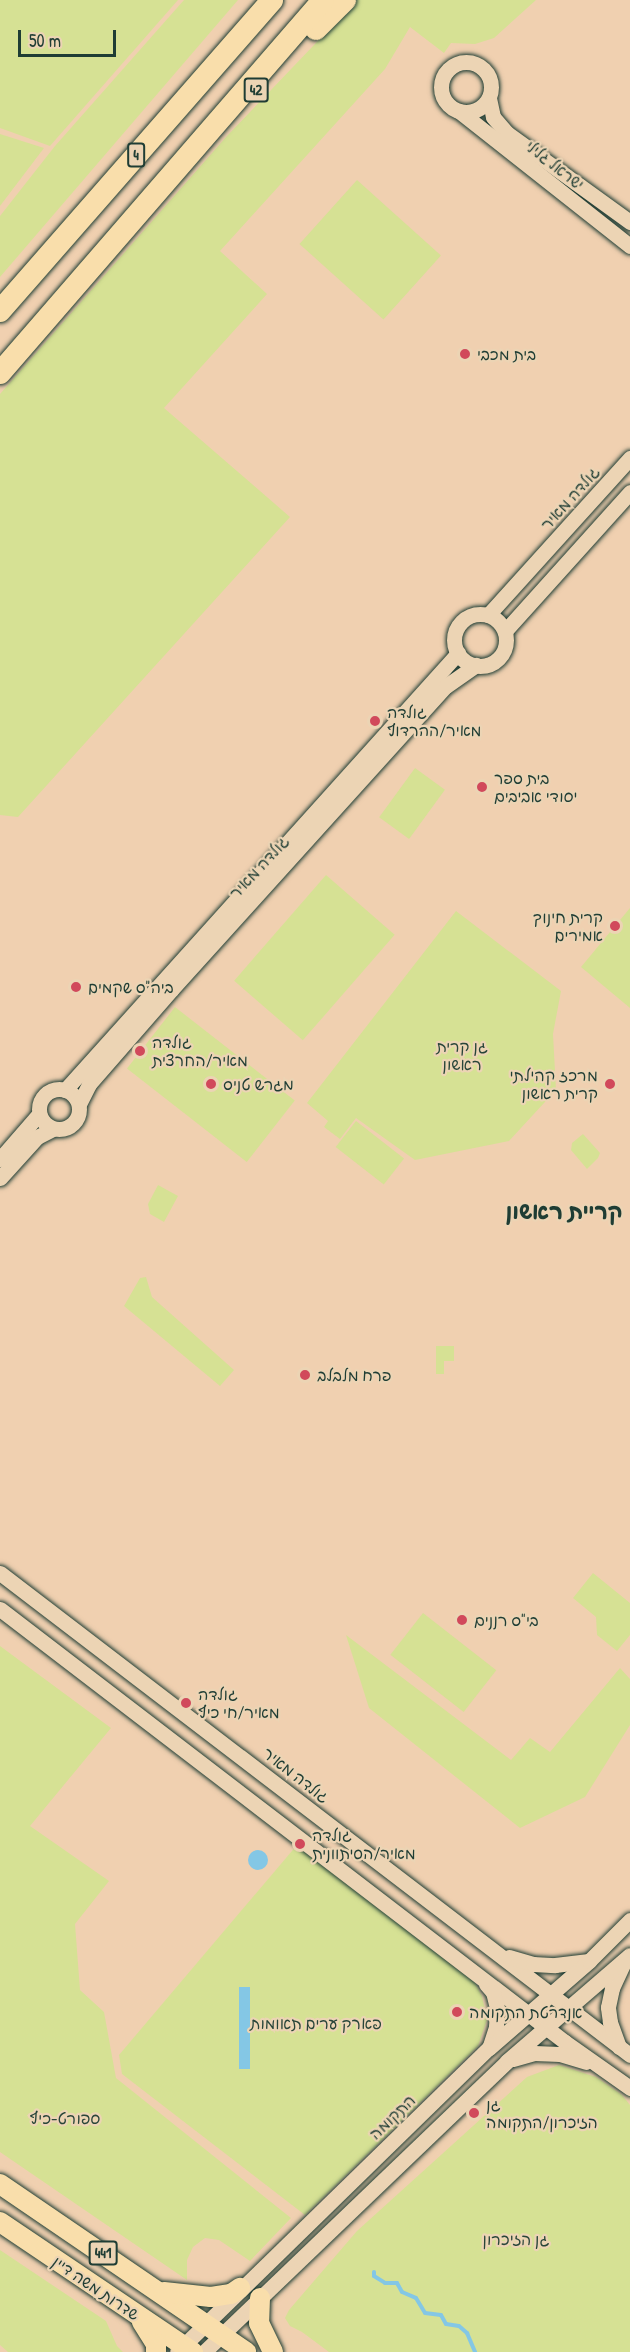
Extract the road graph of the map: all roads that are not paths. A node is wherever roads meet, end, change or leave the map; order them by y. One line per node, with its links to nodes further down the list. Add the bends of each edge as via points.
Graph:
1 (272, 0): 9 (highway, 4)
2 (323, 0): 6 (highway)
3 (345, 0): 6 (highway, 42)
4 (489, 98): 5 (street, via 477,110); 5 (street, via 491,81 482,67 467,62 452,66 443,77 441,92 448,105); 7 (street, ישראל גלילי, via 493,117 507,134)
5 (459, 111): 8 (street, ישראל גלילי)
6 (168, 180): 10 (highway)
7 (630, 222)
8 (630, 246)
9 (0, 311)
10 (0, 373)
11 (630, 458): 13 (street, גולדה מאיר)
12 (630, 492): 14 (street, גולדה מאיר)
13 (488, 615): 14 (street); 15 (street, via 473,615 460,624 454,638)
14 (505, 631): 16 (street, גולדה מאיר, via 506,646 498,659)
15 (458, 653): 16 (street); 17 (street, גולדה מאיר)
16 (476, 665): 18 (street, גולדה מאיר, via 446,686 171,990 89,1084)
17 (65, 1090): 18 (street); 19 (street, גולדה מאיר, via 51,1090 44,1096)
18 (79, 1104): 20 (street, גולדה מאיר, via 73,1125)
19 (39, 1114): 20 (street, via 46,1126); 21 (street, גולדה מאיר)
20 (53, 1129): 22 (street, גולדה מאיר, via 37,1137)
21 (0, 1159)
22 (0, 1178)
23 (0, 1573): 26 (street, גולדה מאיר)
24 (0, 1609): 29 (street)
25 (630, 1920): 28 (street, התקומה)
26 (500, 1955): 28 (street, via 532,1964); 30 (street, גולדה מאיר)
27 (627, 1958): 31 (street); 35 (street, via 612,1988 608,2007 610,2022)
28 (589, 1961): 30 (street, התקומה)
29 (477, 1973): 32 (street); 34 (street, via 493,1992 497,2008)
30 (551, 1994): 31 (street, גולדה מאיר); 32 (street, התקומה)
31 (569, 2008): 33 (street); 35 (street, גולדה מאיר)
32 (529, 2013): 33 (street); 34 (street, התקומה)
33 (547, 2028): 36 (street); 37 (street)
34 (489, 2048): 41 (street, התקומה)
35 (625, 2051)
36 (507, 2061): 37 (street, via 534,2053 560,2054); 43 (street)
37 (604, 2069): 38 (street)
38 (630, 2088)
39 (0, 2184): 42 (main road, שדרות משה דיין / 441)
40 (0, 2222): 44 (main road, שדרות משה דיין / 441)
41 (240, 2288): 42 (main road, via 231,2294 211,2297); 45 (street, התקומה)
42 (158, 2291): 45 (main road, שדרות משה דיין / 441)
43 (260, 2298): 46 (street); 51 (main road, via 259,2323)
44 (134, 2314): 47 (main road, שדרות משה דיין / 441); 48 (main road, via 148,2330)
45 (205, 2323): 46 (main road, שדרות משה דיין / 441); 47 (street, התקומה)
46 (222, 2335): 49 (street); 50 (main road, שדרות משה דיין / 441)
47 (184, 2350)
48 (156, 2352)
49 (204, 2352)
50 (246, 2352)
51 (273, 2352)

